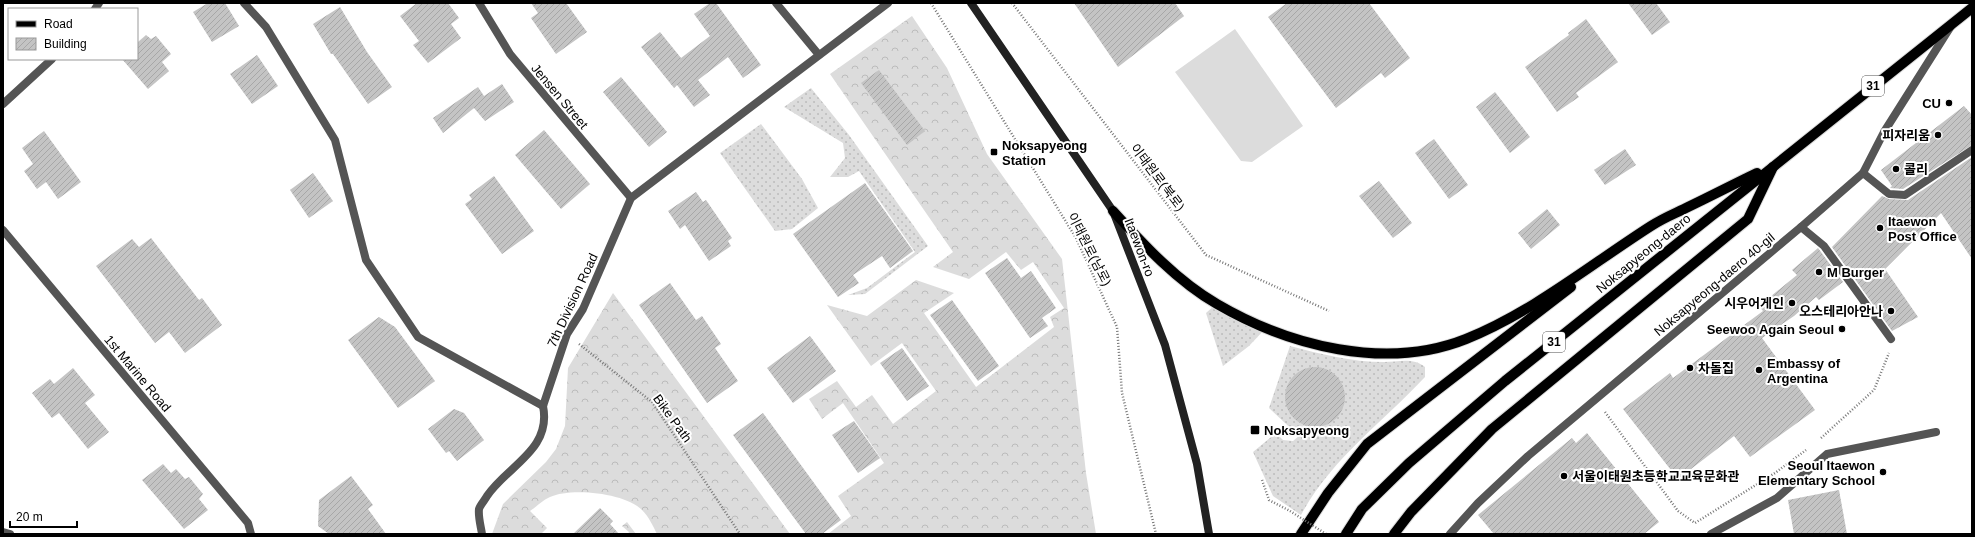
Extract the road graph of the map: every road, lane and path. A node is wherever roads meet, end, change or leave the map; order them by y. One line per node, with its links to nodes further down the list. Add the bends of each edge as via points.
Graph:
1 (244, 3): 26 (street, via 266,27 335,140 366,260 418,337)
2 (478, 3): 16 (street, Jensen Street, via 510,54)
3 (776, 3): 10 (street)
4 (888, 3): 10 (street)
5 (930, 3): 36 (path, 이태원로(남로), via 1076,238 1117,327 1122,393)
6 (971, 3): 17 (main road, Itaewon-ro)
7 (1012, 3): 21 (path, 이태원로(북로), via 1206,255)
8 (1972, 8): 9 (main road, Noksapyeong-daero / 31)
9 (1955, 21): 14 (main road, Noksapyeong-daero / 31); 15 (street, Noksapyeong-daero 40-gil, via 1884,132)
10 (819, 55): 16 (street)
11 (51, 60): 12 (street)
12 (3, 104)
13 (1972, 150): 15 (street, via 1905,195 1889,194)
14 (1775, 164): 18 (main road); 40 (main road, Noksapyeong-daero / 31, via 1505,381 1409,463 1362,509); 41 (main road, via 1748,219 1492,429 1411,512)
15 (1863, 173): 19 (street, Noksapyeong-daero 40-gil)
16 (631, 198): 22 (street, 7th Division Road, via 583,309)
17 (1113, 211): 18 (main road, via 1139,239 1216,304 1301,341 1352,351 1380,353 1434,350 1495,327); 37 (main road, Itaewon-ro, via 1165,345 1197,464)
18 (1654, 224): 38 (main road, via 1367,444 1328,493)
19 (1801, 228): 23 (street, via 1824,246); 25 (street, Noksapyeong-daero 40-gil)
20 (3, 230): 33 (street, 1st Marine Road, via 248,524)
21 (1329, 310)
22 (567, 334): 26 (street, 7th Division Road); 35 (path, Bike Path, via 652,402)
23 (1891, 339)
24 (1890, 350): 28 (path, via 1874,390)
25 (1596, 399): 29 (path, via 1678,511 1695,523 1775,473); 42 (street, Noksapyeong-daero 40-gil, via 1528,456 1478,503)
26 (543, 406): 34 (street, 7th Division Road, via 546,417 534,449 491,490 479,509)
27 (1936, 432): 43 (street, via 1827,454 1777,498)
28 (1819, 440)
29 (1806, 449)
30 (1262, 480): 39 (path, bridge, via 1269,500)
31 (3, 532): 32 (street)
32 (10, 534)
33 (251, 534)
34 (482, 534)
35 (740, 534)
36 (1156, 534)
37 (1209, 534)
38 (1301, 534)
39 (1326, 534)
40 (1346, 534)
41 (1394, 534)
42 (1450, 534)
43 (1711, 534)

